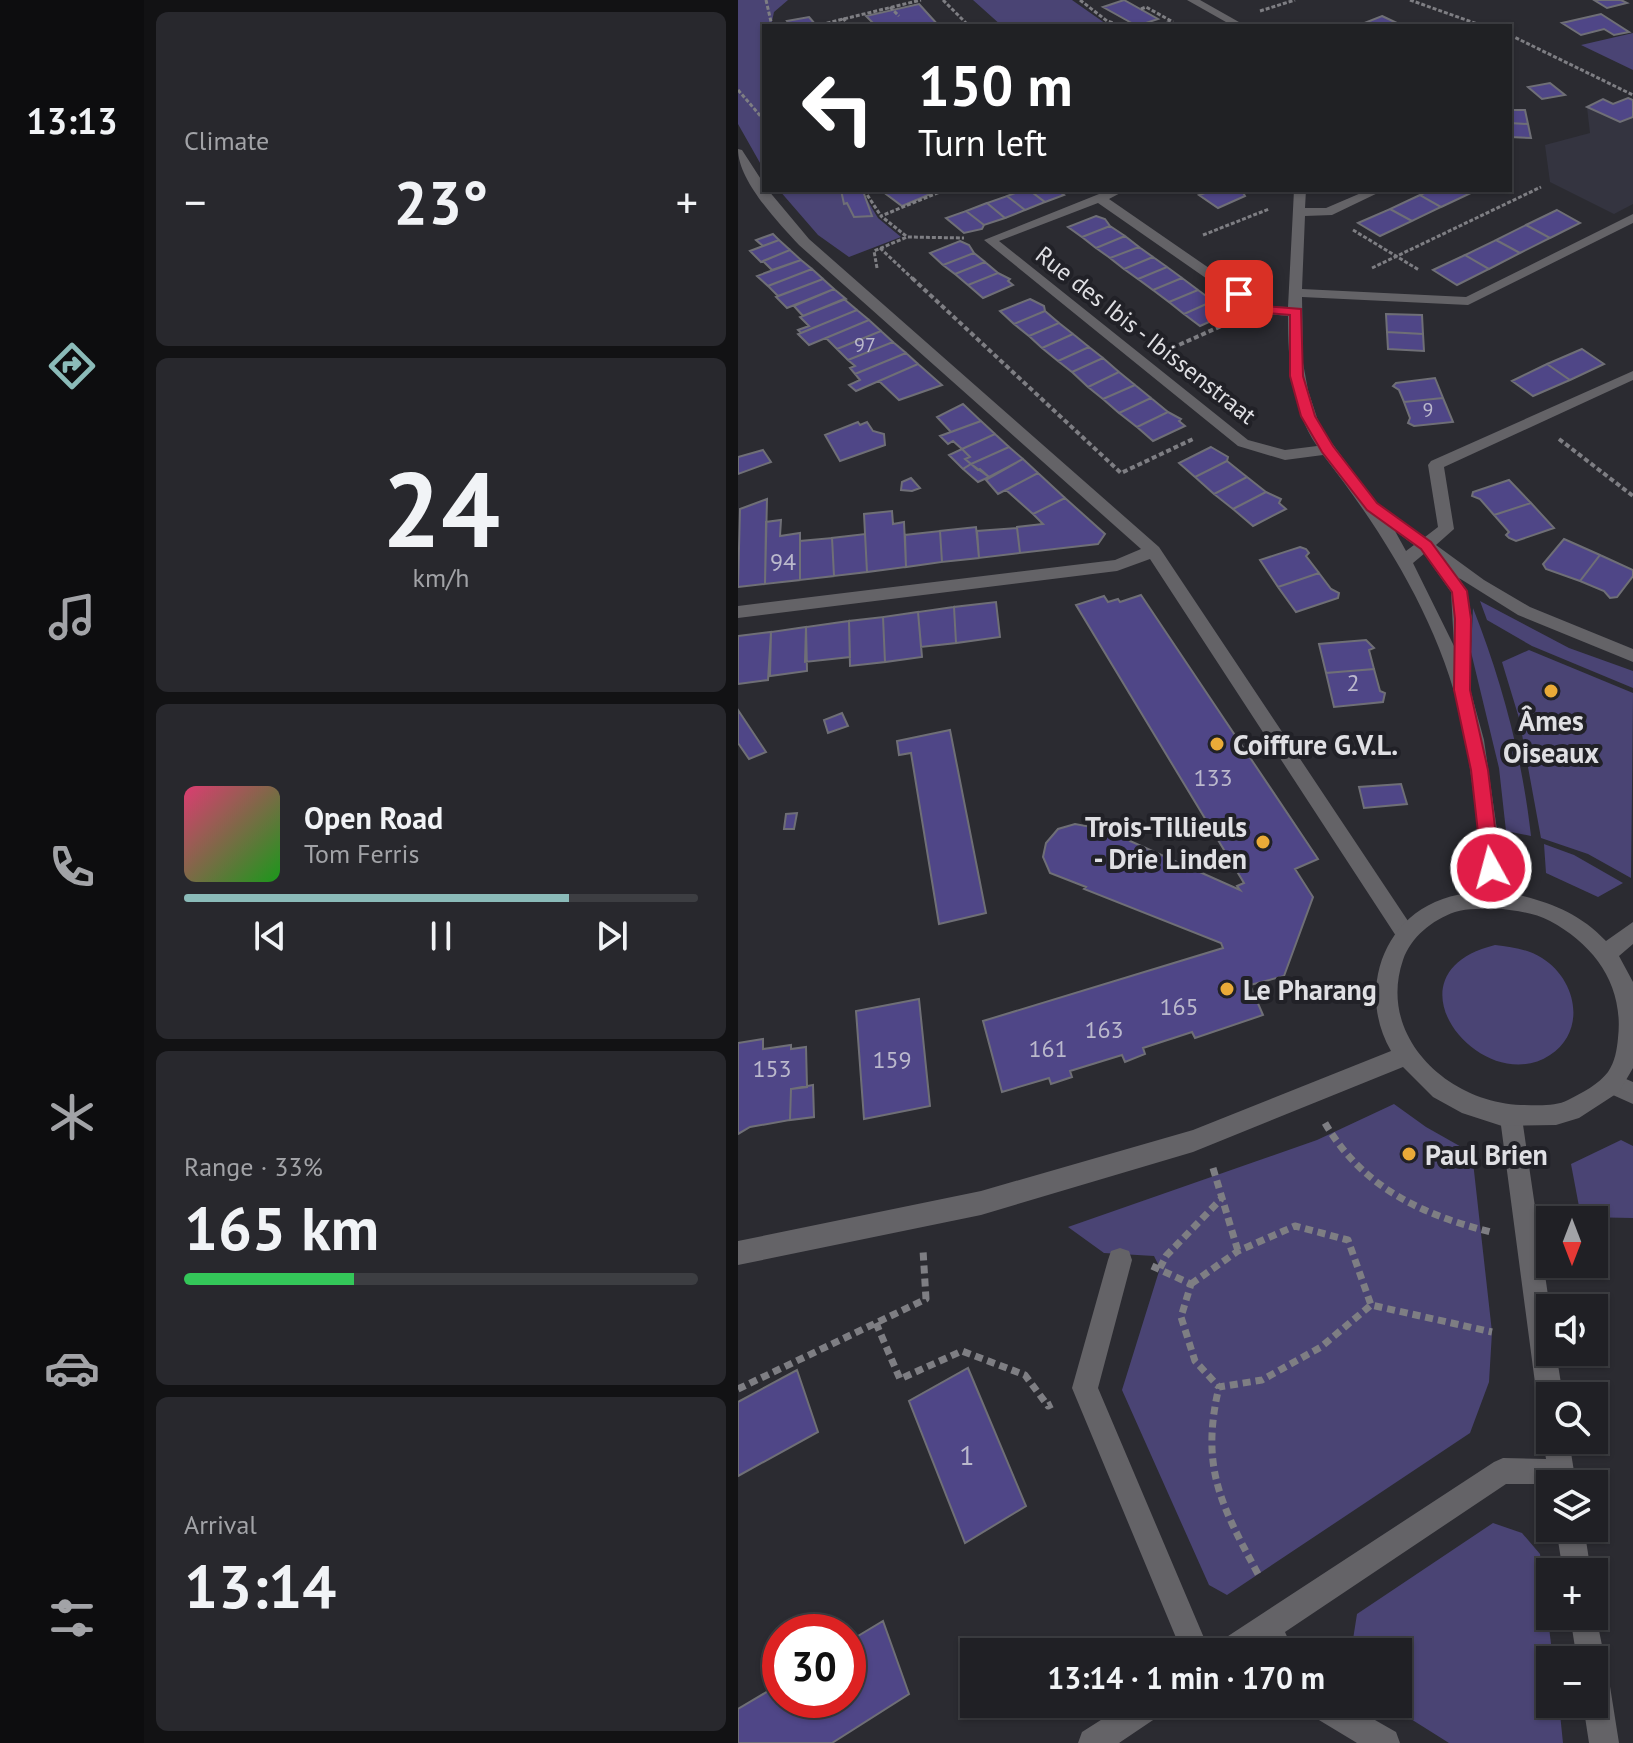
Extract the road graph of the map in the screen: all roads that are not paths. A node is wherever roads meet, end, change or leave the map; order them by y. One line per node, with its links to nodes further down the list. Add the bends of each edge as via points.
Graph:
1 (1192, 0): 2 (street)
2 (1237, 24)
3 (738, 153): 4 (street)
4 (762, 191)
5 (763, 192): 18 (street, via 804,242)
6 (1115, 192): 9 (street)
7 (1300, 192): 10 (street)
8 (1373, 192): 10 (street, via 1328,212)
9 (1100, 198): 13 (street, via 1261,310); 15 (street, Rue des Ibis - Ibissenstraat, via 990,240 1243,443 1276,456)
10 (1299, 212): 12 (street)
11 (1633, 218): 12 (street, via 1468,301)
12 (1297, 293): 13 (street)
13 (1296, 312): 15 (street, via 1296,376 1308,416)
14 (1633, 375): 17 (street, via 1436,465 1446,529)
15 (1327, 449): 16 (street)
16 (1372, 507): 17 (street); 19 (street)
17 (1426, 545): 19 (street); 21 (street, via 1524,611); 22 (street, via 1459,591)
18 (1153, 551): 20 (street, via 1117,565); 25 (street)
19 (1404, 561): 22 (street)
20 (738, 612)
21 (1633, 656)
22 (1462, 690): 23 (street, via 1480,770)
23 (1497, 899): 25 (street, via 1460,902 1428,915); 26 (street, via 1540,907 1580,929)
24 (1633, 931): 26 (street)
25 (1405, 933): 27 (street, via 1385,984 1386,1012)
26 (1607, 953): 28 (street, via 1630,1005)
27 (1405, 1056): 29 (street, via 1442,1092 1480,1112); 30 (street, via 1178,1145 968,1206)
28 (1623, 1088): 29 (street, via 1569,1113)
29 (1511, 1118): 32 (street)
30 (738, 1253)
31 (1120, 1260): 34 (street, via 1085,1388)
32 (1548, 1382)
33 (1536, 1475): 35 (street, via 1503,1471)
34 (1190, 1638)
35 (1276, 1638)
36 (1131, 1718): 39 (street)
37 (1343, 1718): 40 (street)
38 (1600, 1718): 41 (street)
39 (1093, 1743)
40 (1385, 1743)
41 (1604, 1743)

